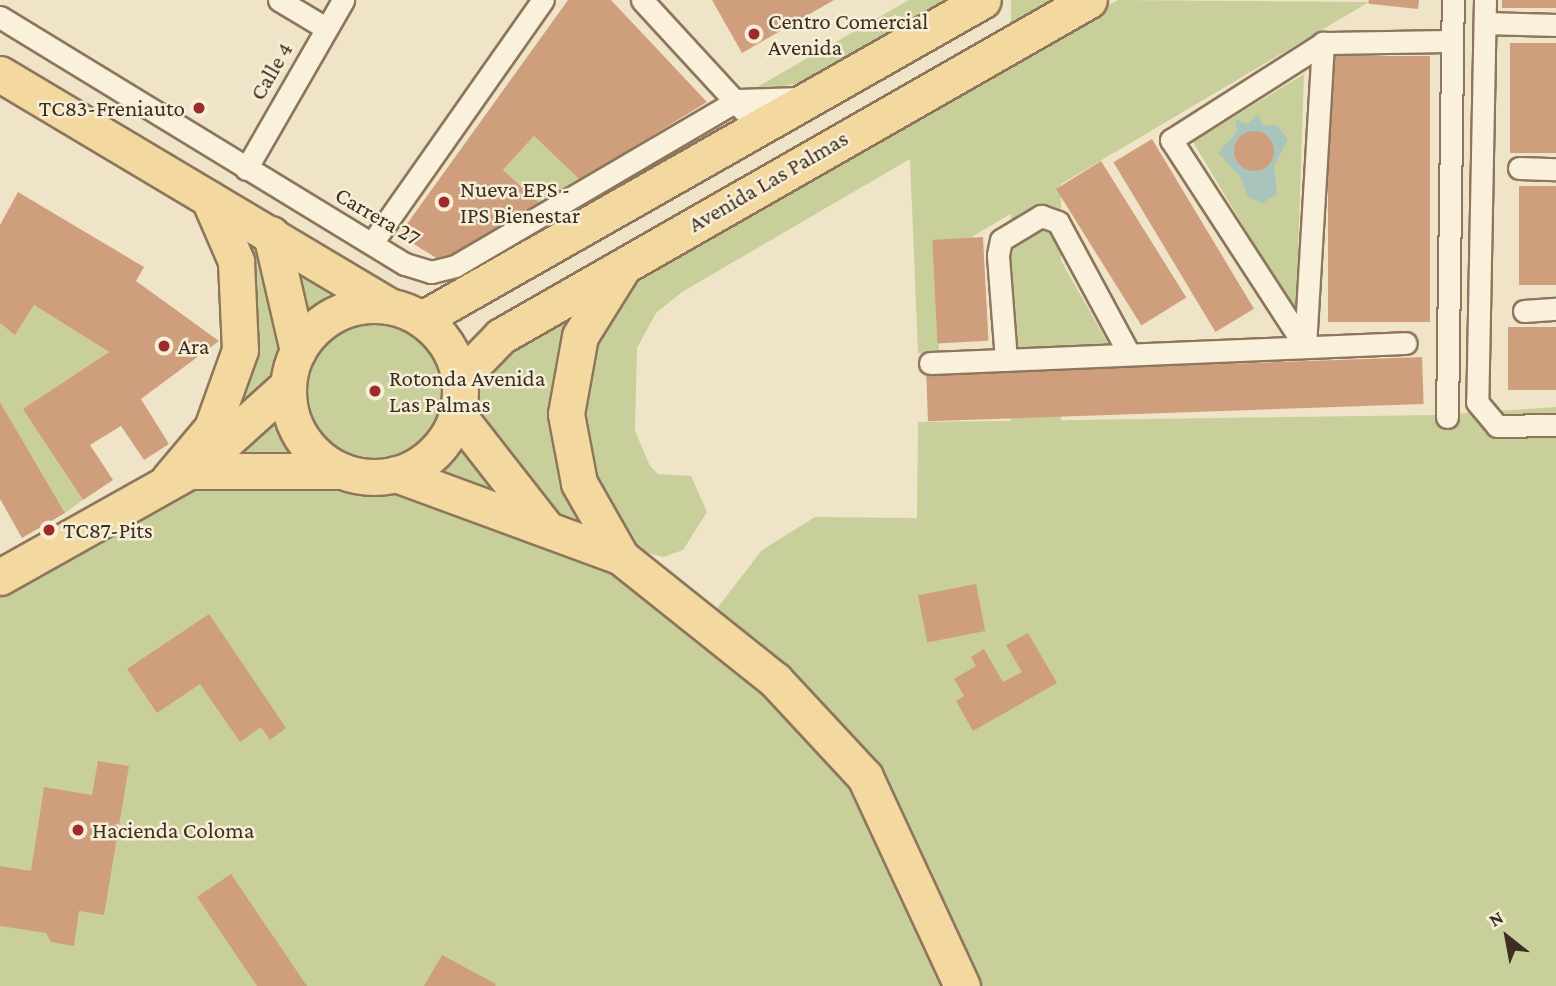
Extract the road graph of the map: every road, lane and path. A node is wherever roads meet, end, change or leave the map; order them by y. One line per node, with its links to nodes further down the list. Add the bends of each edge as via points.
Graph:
1 (279, 0): 12 (street)
2 (343, 0): 12 (street, Calle 4)
3 (543, 0): 24 (street)
4 (642, 0): 17 (street)
5 (983, 0): 16 (main road)
6 (1089, 0): 25 (main road, Avenida Las Palmas)
7 (1453, 0): 13 (street)
8 (1485, 0): 10 (street)
9 (0, 17): 20 (street, Carrera 27)
10 (1485, 23): 11 (street); 40 (street, via 1477,402 1497,426)
11 (1556, 25)
12 (326, 28): 20 (street, Calle 4)
13 (1452, 41): 14 (street); 39 (street)
14 (1323, 43): 31 (street); 31 (street, via 1171,140)
15 (0, 74): 22 (main road)
16 (812, 98): 17 (street); 18 (main road)
17 (738, 100): 18 (street); 24 (street, Carrera 27, via 443,271 418,270)
18 (756, 131): 29 (main road)
19 (1519, 168): 21 (street)
20 (246, 169): 24 (street, Carrera 27)
21 (1556, 169)
22 (209, 199): 23 (main road); 43 (main road, via 236,261 242,336 217,419)
23 (271, 234): 26 (main road); 32 (main road)
24 (372, 243)
25 (633, 258): 36 (main road, Avenida Las Palmas, via 488,344); 45 (main road, via 580,336 566,415 579,483)
26 (389, 306): 29 (main road); 32 (main road, via 363,305 333,315)
27 (1556, 309): 28 (street)
28 (1524, 311)
29 (422, 319): 36 (main road, via 449,347)
30 (1406, 343): 31 (street)
31 (1305, 346): 33 (street)
32 (298, 351): 37 (main road)
33 (1129, 354): 34 (street); 34 (street, via 1058,222 1041,216 1001,240 998,255)
34 (1006, 360): 35 (street)
35 (930, 363)
36 (460, 378): 38 (main road)
37 (288, 386): 41 (main road, via 303,441); 43 (main road)
38 (457, 414): 42 (main road, via 438,449); 44 (main road)
39 (1447, 417)
40 (1556, 425)
41 (342, 471): 42 (main road, via 367,477); 43 (main road)
42 (396, 474): 44 (main road)
43 (181, 475): 46 (main road)
44 (547, 529): 45 (main road)
45 (621, 557): 47 (main road, via 775,680 865,777)
46 (0, 577)
47 (962, 986)

